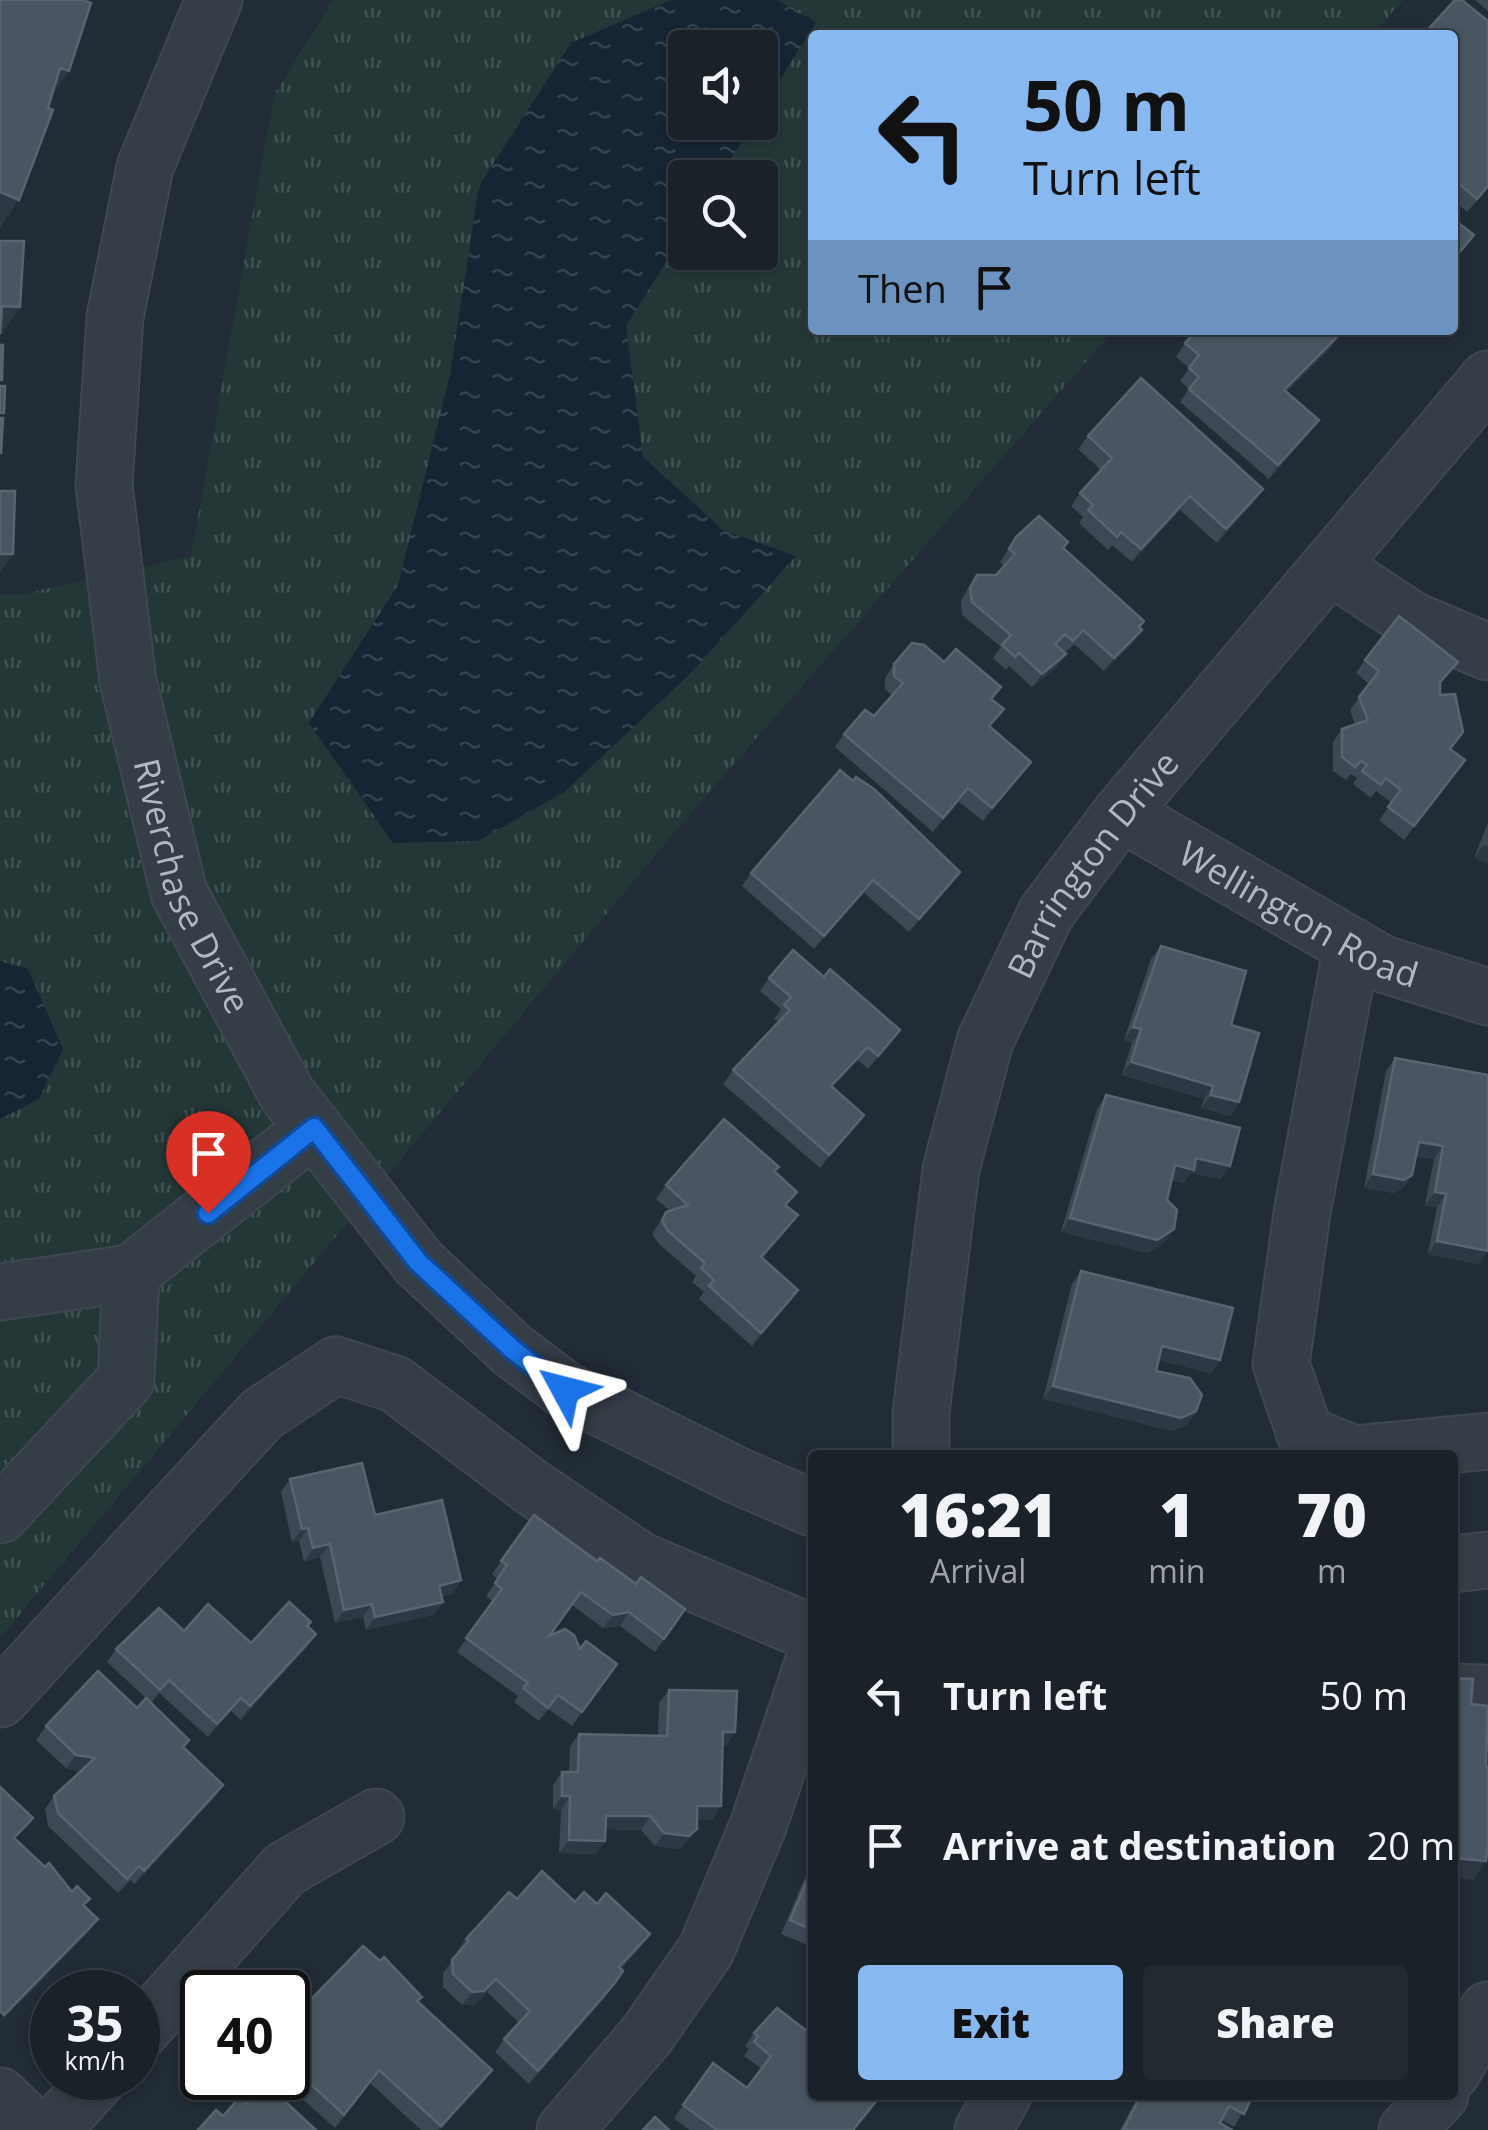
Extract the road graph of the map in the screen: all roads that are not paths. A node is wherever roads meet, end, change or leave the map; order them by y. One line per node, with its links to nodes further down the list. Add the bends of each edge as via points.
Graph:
1 (214, 0): 8 (street, Riverchase Drive, via 145,166 115,317 104,485 128,680 179,893 287,1094)
2 (1488, 379): 3 (street, Barrington Drive)
3 (1330, 566): 4 (street, via 1412,620); 5 (street, Barrington Drive)
4 (1488, 652)
5 (1121, 814): 6 (street, Wellington Road); 12 (street, Barrington Drive, via 1046,913 985,1042 952,1169)
6 (1352, 946): 7 (street, Wellington Road, via 1383,964); 13 (street, via 1281,1364 1305,1434)
7 (1488, 997)
8 (314, 1128): 9 (street); 15 (street, Riverchase Drive, via 418,1262 565,1390)
9 (132, 1273): 10 (street); 16 (street, via 126,1380)
10 (7, 1298)
11 (1488, 1442): 14 (street)
12 (921, 1450)
13 (1344, 1450)
14 (1399, 1450)
15 (808, 1506)
16 (0, 1515)
17 (1488, 1560): 18 (street)
18 (1458, 1563)
19 (808, 1631): 23 (street, via 641,1561 395,1384 336,1365 262,1414)
20 (808, 1678): 34 (street, via 758,1826 706,1950 646,2036)
21 (1458, 1692): 22 (street)
22 (1488, 1697)
23 (0, 1699)
24 (376, 1817): 25 (street, via 285,1869)
25 (160, 2009)
26 (1488, 2010): 27 (street)
27 (1458, 2062)
28 (0, 2096): 32 (street)
29 (79, 2100): 33 (street)
30 (1000, 2100): 35 (street)
31 (1435, 2100): 36 (street)
32 (35, 2130)
33 (52, 2130)
34 (565, 2130)
35 (983, 2130)
36 (1408, 2130)

